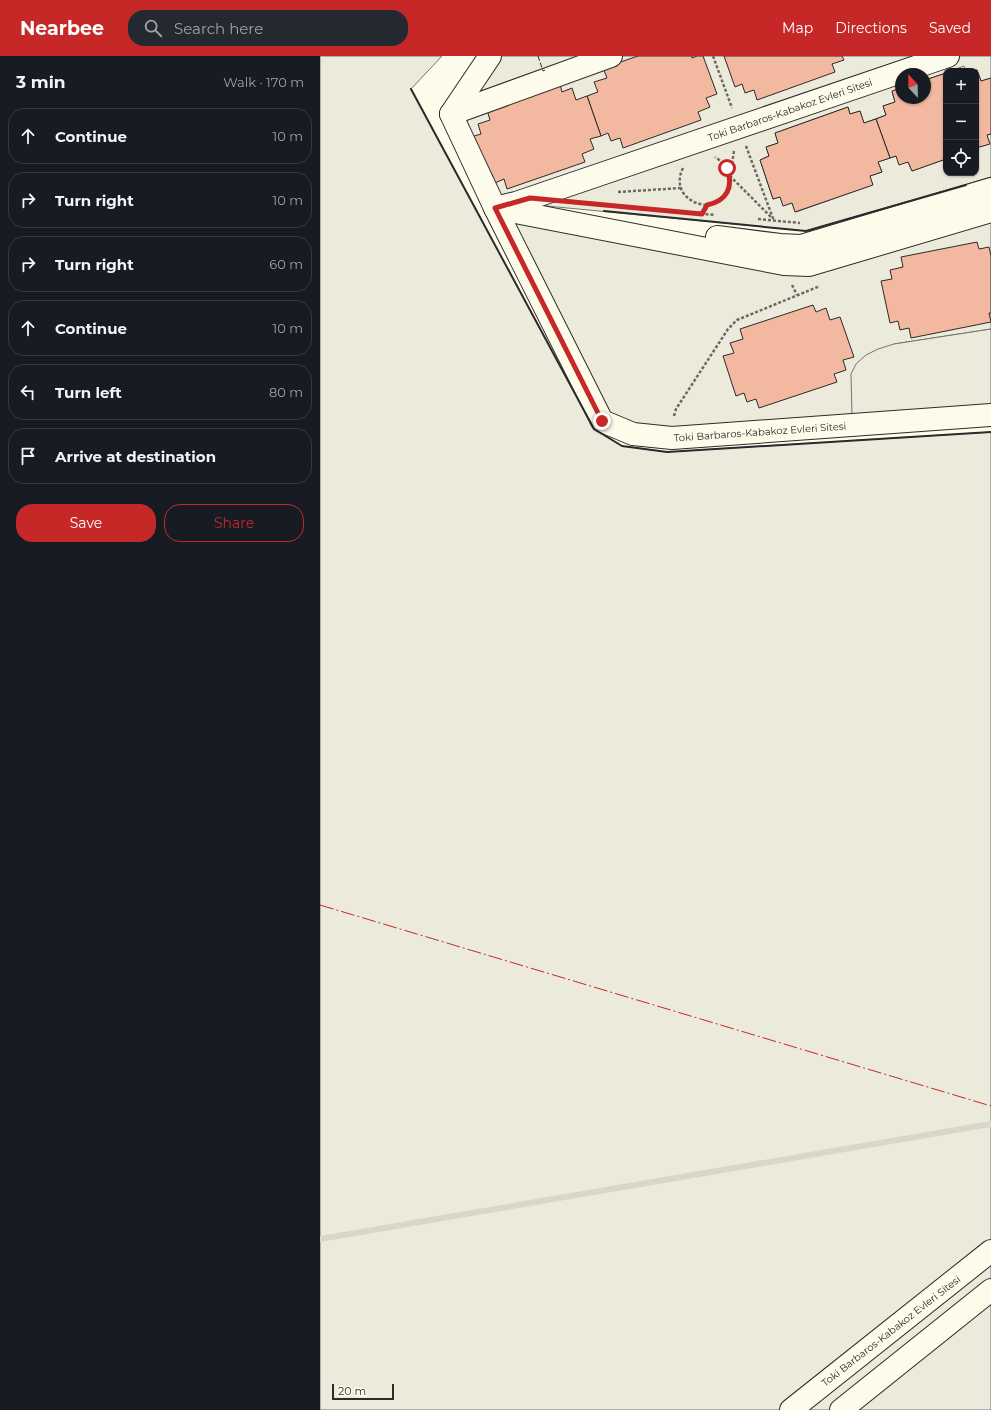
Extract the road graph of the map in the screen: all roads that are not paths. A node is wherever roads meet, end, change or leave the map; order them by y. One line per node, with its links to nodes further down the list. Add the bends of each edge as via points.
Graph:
1 (490, 56): 4 (lane)
2 (611, 56): 4 (lane)
3 (948, 56): 6 (lane, Toki Barbaros-Kabakoz Evleri Sitesi)
4 (451, 114): 6 (lane, Toki Barbaros-Kabakoz Evleri Sitesi)
5 (991, 189): 6 (lane, via 801,246)
6 (495, 208): 7 (lane, via 784,264 809,265); 8 (lane, Toki Barbaros-Kabakoz Evleri Sitesi, via 602,421 632,434 672,438)
7 (991, 211)
8 (991, 415)
9 (991, 1251): 11 (lane, Toki Barbaros-Kabakoz Evleri Sitesi)
10 (991, 1290): 12 (lane)
11 (791, 1410)
12 (841, 1410)

